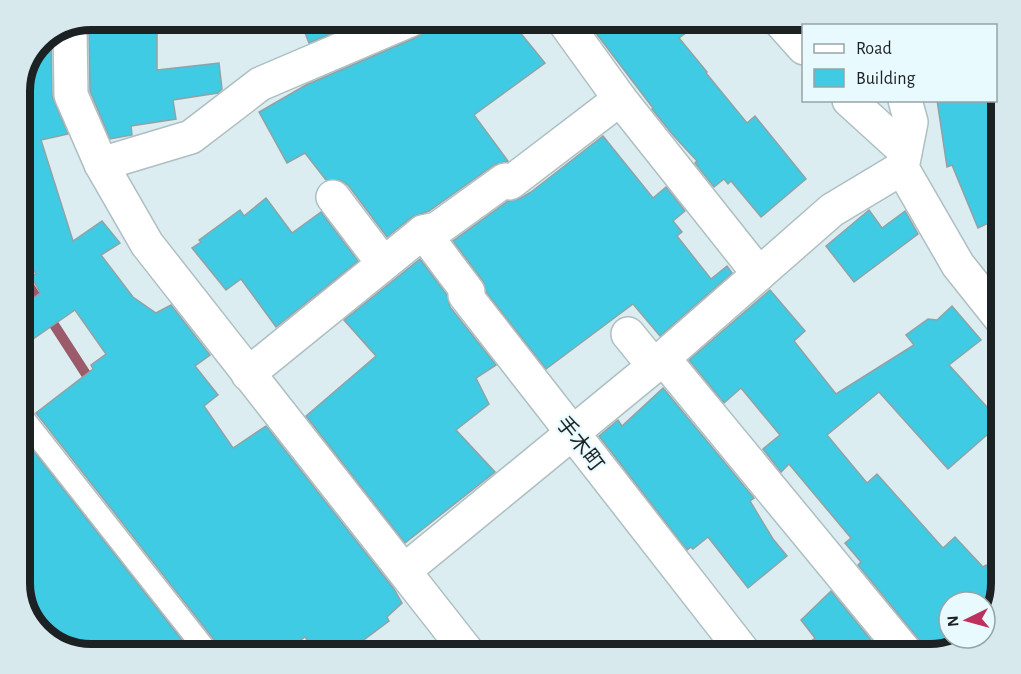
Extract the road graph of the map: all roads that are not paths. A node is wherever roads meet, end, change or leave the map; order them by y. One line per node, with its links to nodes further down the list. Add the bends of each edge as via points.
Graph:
1 (387, 30): 10 (street, via 260,84 191,137)
2 (570, 30): 6 (street)
3 (788, 30): 5 (street)
4 (69, 35): 10 (street, via 71,95)
5 (802, 46)
6 (620, 99): 12 (street, via 510,183 506,180 437,230); 14 (street)
7 (851, 102): 9 (street)
8 (906, 102): 9 (street, via 911,122)
9 (903, 160): 14 (street, via 832,210); 15 (street, via 958,265)
10 (101, 164): 18 (street, via 147,244)
11 (333, 197): 13 (street)
12 (423, 232): 13 (street); 20 (street, 手木町, via 468,292 465,295)
13 (383, 263): 18 (street)
14 (759, 274): 17 (street)
15 (991, 306)
16 (628, 334): 17 (street)
17 (659, 362): 20 (street); 25 (street)
18 (248, 374): 21 (street)
19 (30, 427): 22 (lane)
20 (572, 433): 21 (street); 24 (street, 手木町)
21 (404, 571): 23 (street)
22 (201, 644)
23 (461, 644)
24 (738, 644)
25 (899, 644)

